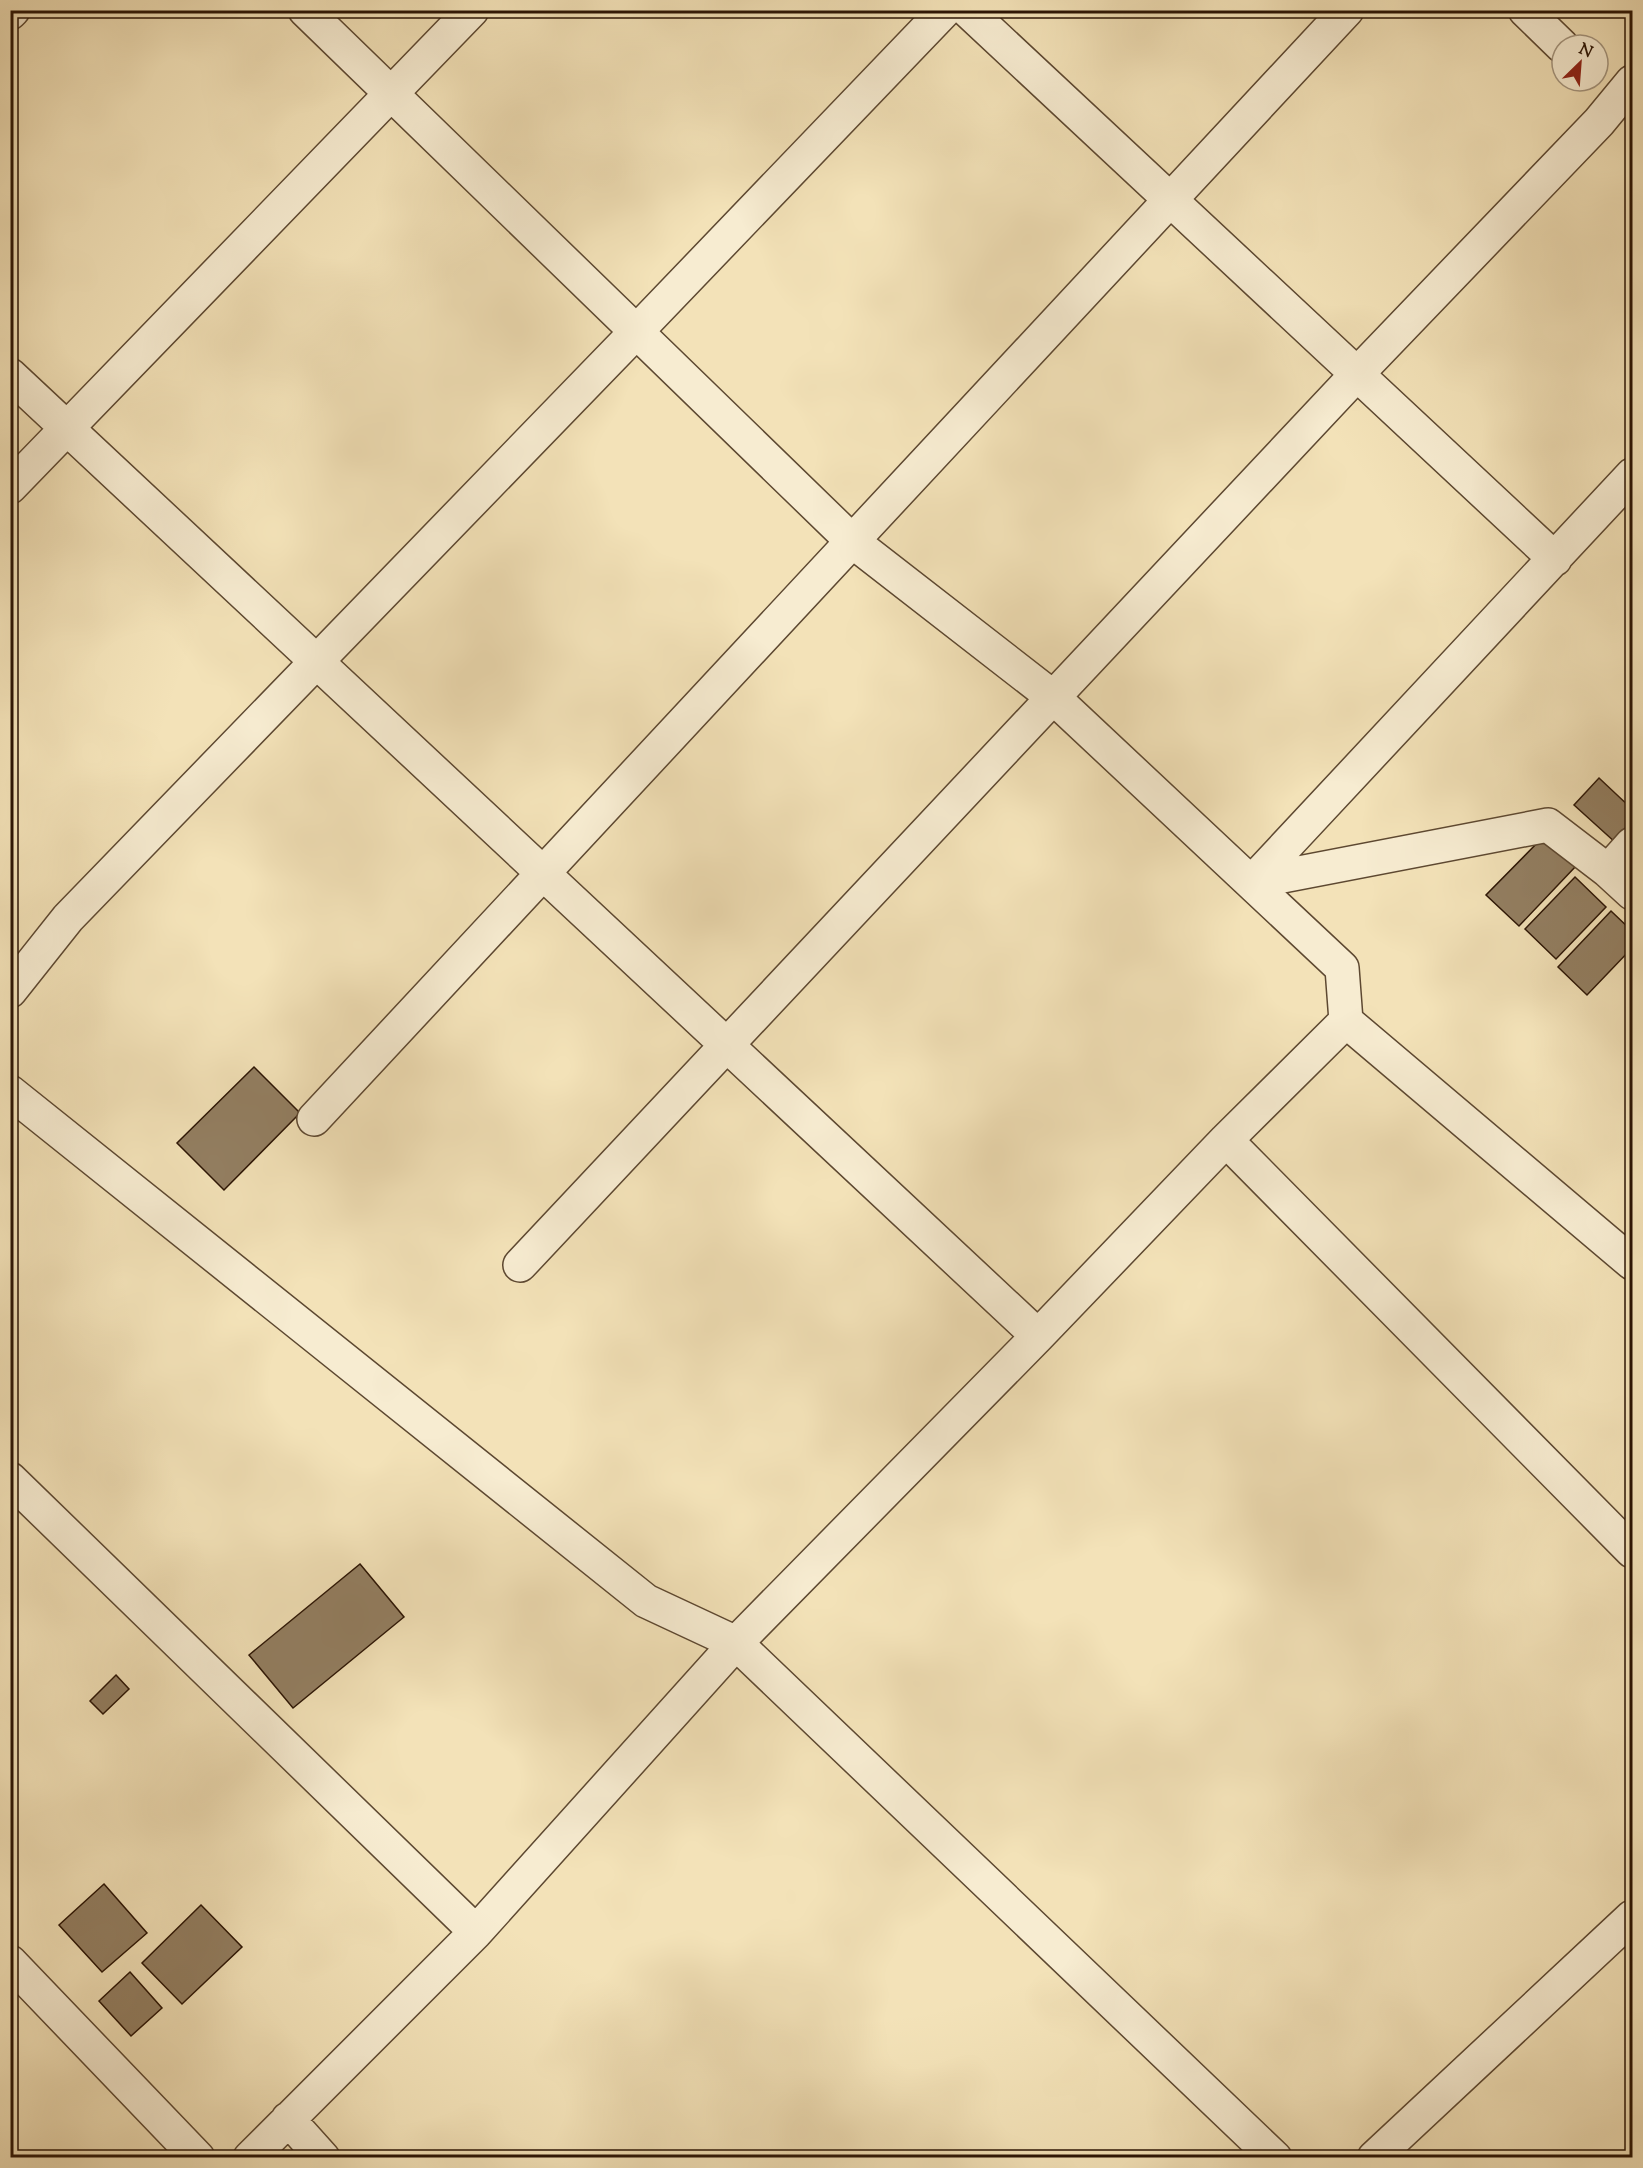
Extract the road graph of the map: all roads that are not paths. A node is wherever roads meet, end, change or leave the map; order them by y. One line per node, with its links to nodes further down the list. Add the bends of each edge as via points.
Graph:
1 (305, 10): 9 (street)
2 (472, 10): 9 (street)
3 (945, 10): 11 (street)
4 (967, 10): 10 (street)
5 (1347, 10): 10 (street)
6 (1525, 10): 7 (street)
7 (1550, 34)
8 (1620, 93): 12 (street, via 1599,122)
9 (391, 94): 11 (street); 14 (street)
10 (1170, 200): 12 (street); 17 (street)
11 (636, 332): 17 (street); 19 (street)
12 (1357, 374): 18 (street); 20 (street)
13 (10, 375): 14 (street)
14 (67, 428): 16 (street); 19 (street)
15 (1632, 475): 18 (street)
16 (10, 487)
17 (852, 541): 20 (street); 23 (street)
18 (1555, 559): 24 (street)
19 (316, 661): 23 (street); 26 (street, via 68,918)
20 (1054, 698): 24 (street); 28 (street)
21 (1632, 844): 22 (street)
22 (1608, 871): 24 (street, via 1548,825); 25 (street)
23 (543, 872): 28 (street); 30 (street)
24 (1252, 882): 27 (street, via 1342,968)
25 (1632, 893)
26 (10, 992)
27 (1346, 1021): 31 (street); 32 (street)
28 (727, 1044): 33 (street); 34 (street)
29 (10, 1092): 37 (street, via 646,1601)
30 (314, 1119)
31 (1226, 1140): 34 (street); 36 (street)
32 (1632, 1263)
33 (520, 1265)
34 (1038, 1336): 37 (street)
35 (10, 1479): 39 (street)
36 (1632, 1551)
37 (736, 1643): 39 (street); 45 (street)
38 (1632, 1917): 46 (street)
39 (476, 1932): 41 (street)
40 (10, 1962): 42 (street)
41 (288, 2119): 43 (street); 44 (street)
42 (198, 2157)
43 (250, 2157)
44 (323, 2157)
45 (1275, 2157)
46 (1374, 2157)

